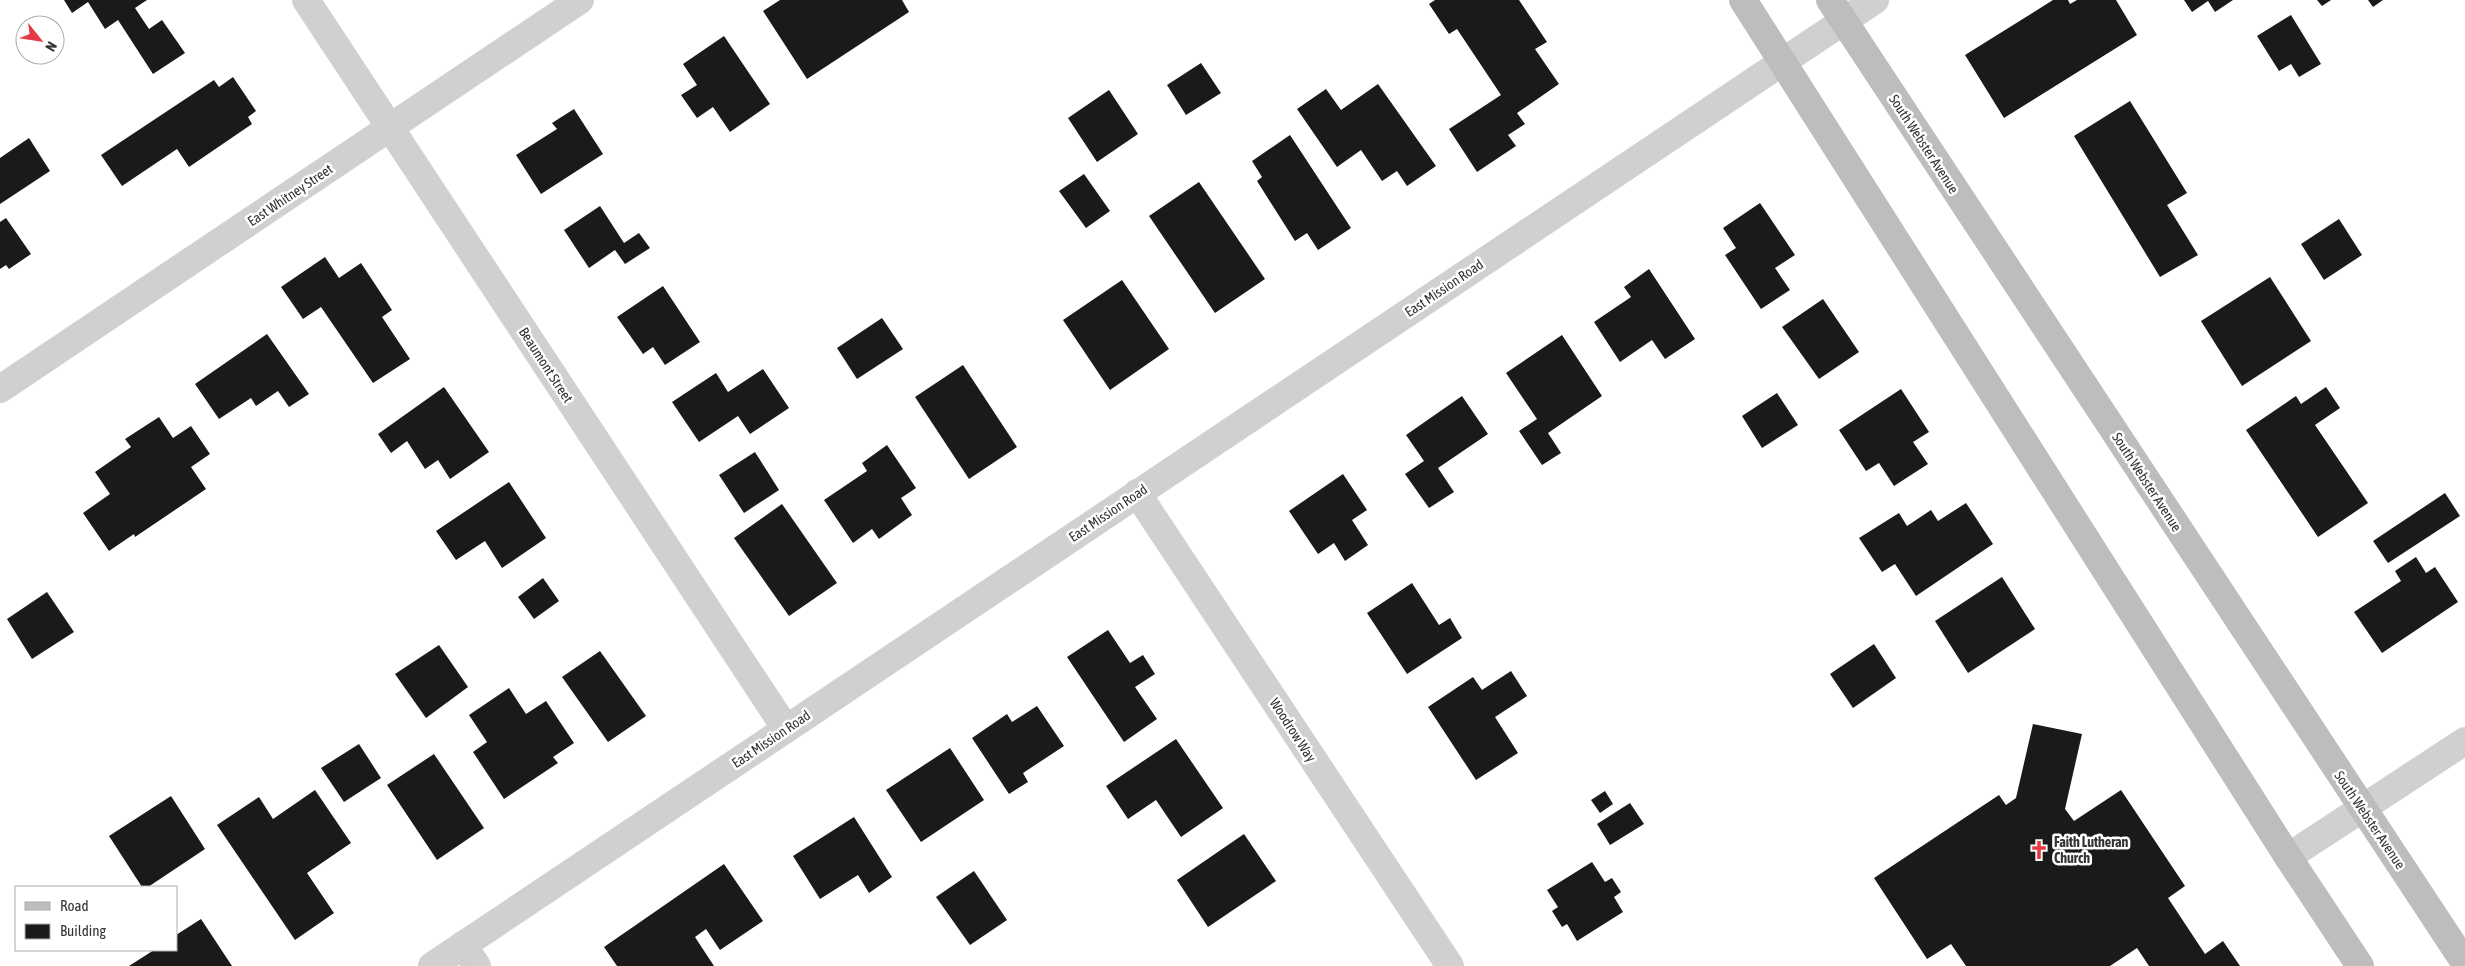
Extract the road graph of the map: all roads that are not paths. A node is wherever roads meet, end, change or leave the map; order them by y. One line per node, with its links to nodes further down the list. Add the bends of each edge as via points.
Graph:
1 (306, 0): 7 (street, Beaumont Street)
2 (580, 0): 7 (street, East Whitney Street)
3 (1743, 0): 6 (main road)
4 (1875, 0): 5 (street, East Mission Road)
5 (1837, 10): 6 (street, East Mission Road); 12 (main road, South Webster Avenue)
6 (1784, 61): 9 (street, East Mission Road); 13 (main road)
7 (390, 128): 8 (street, East Whitney Street); 10 (street, Beaumont Street)
8 (0, 389)
9 (1137, 494): 10 (street, East Mission Road); 17 (street, Woodrow Way)
10 (786, 729): 14 (street, East Mission Road)
11 (2465, 741): 12 (street)
12 (2362, 809): 13 (street); 15 (main road, South Webster Avenue)
13 (2288, 857): 18 (main road)
14 (470, 956): 16 (street, East Mission Road)
15 (2465, 963)
16 (432, 966)
17 (1450, 966)
18 (2360, 966)

